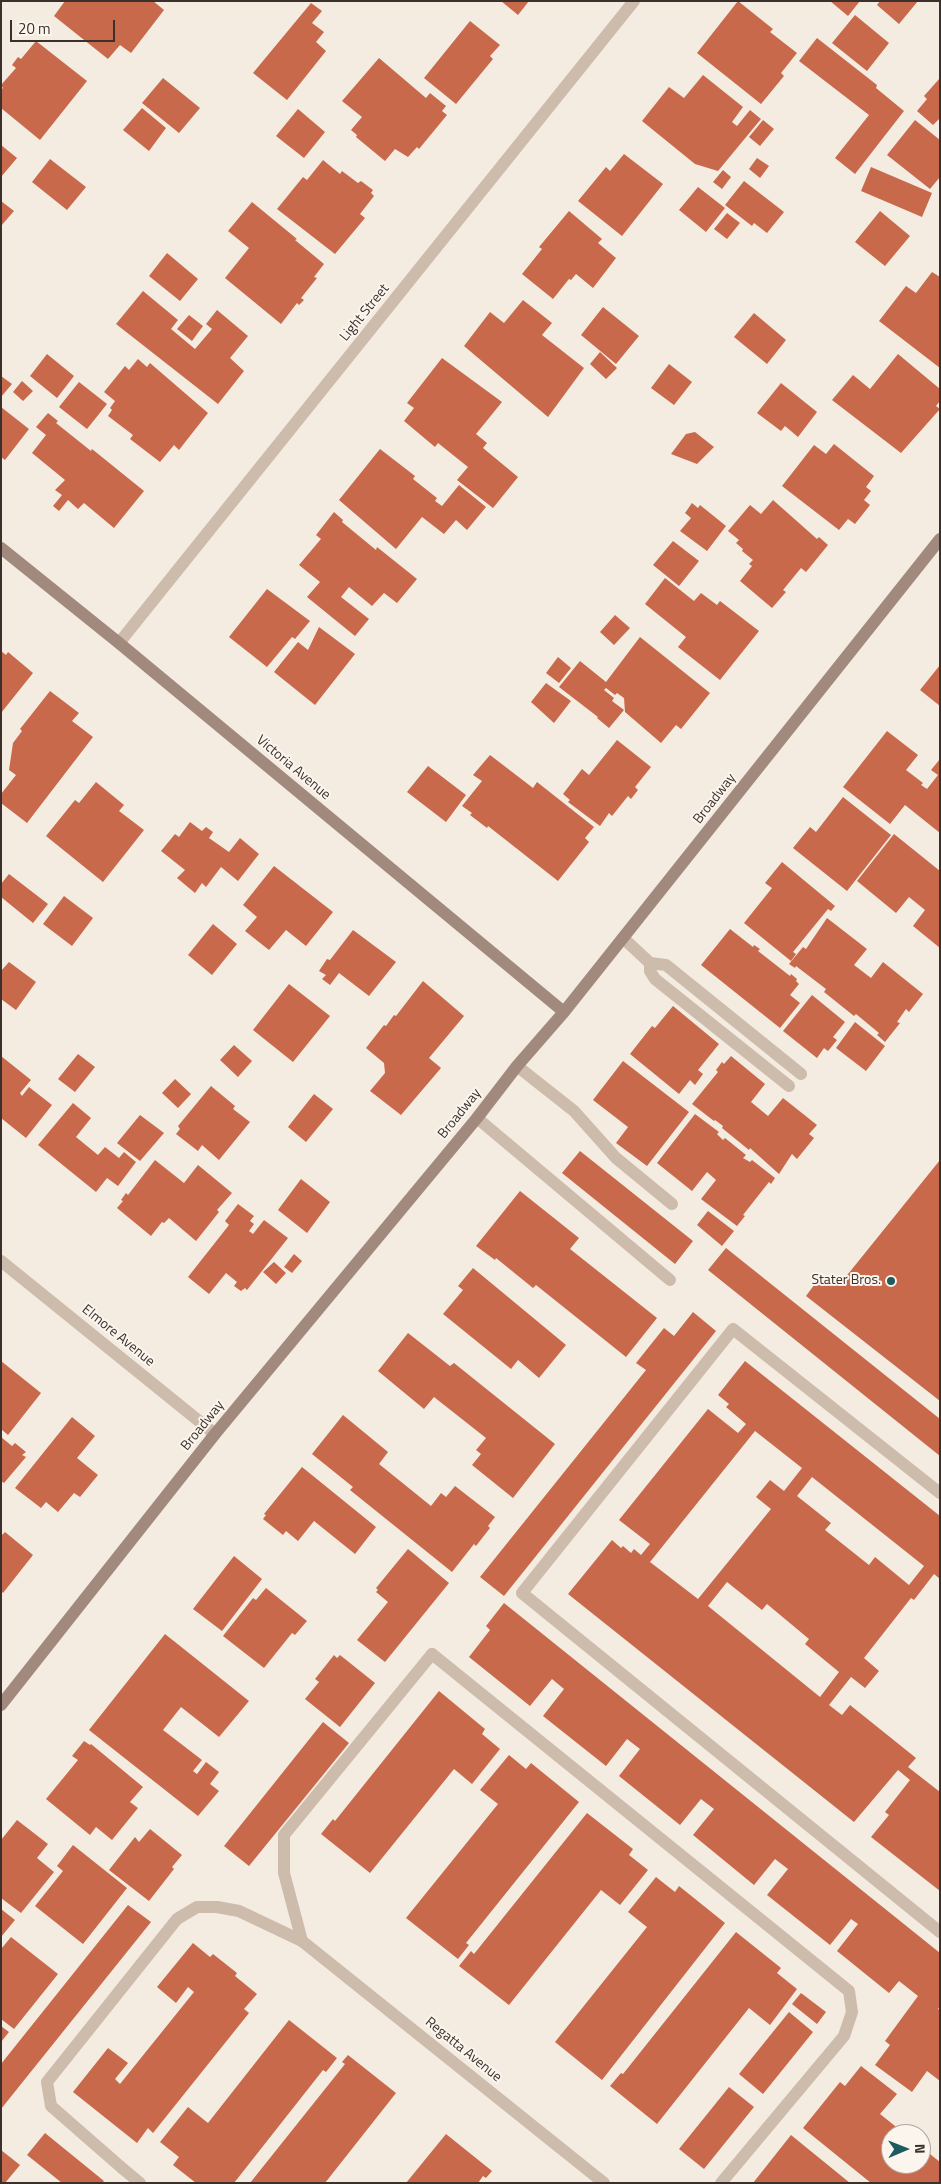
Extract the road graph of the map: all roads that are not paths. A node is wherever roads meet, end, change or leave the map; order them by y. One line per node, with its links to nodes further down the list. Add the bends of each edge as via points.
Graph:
1 (634, 1): 4 (street, Light Street)
2 (940, 539): 5 (street, Broadway)
3 (1, 548): 4 (street, Victoria Avenue)
4 (119, 643): 7 (street, Victoria Avenue)
5 (623, 938): 6 (street); 7 (street, Broadway)
6 (650, 962): 9 (street, via 666,965); 10 (street, via 650,971 655,979)
7 (564, 1012): 8 (street, Broadway)
8 (517, 1066): 11 (street, Broadway); 12 (street, via 574,1111 616,1158)
9 (801, 1074)
10 (789, 1086)
11 (477, 1118): 14 (street); 15 (street, Broadway)
12 (672, 1204)
13 (1, 1261): 15 (street, Elmore Avenue)
14 (670, 1280)
15 (215, 1434): 17 (street, Broadway)
16 (940, 1493): 18 (street, via 733,1329 522,1593)
17 (1, 1704)
18 (940, 1932)
19 (302, 1941): 20 (street, Regatta Avenue, via 239,1910 197,1907 177,1919 47,2082 51,2106); 21 (street, Regatta Avenue); 22 (street, via 284,1873 284,1835 432,1654 849,1991 852,2012 844,2036)
20 (140, 2183)
21 (604, 2183)
22 (721, 2183)

